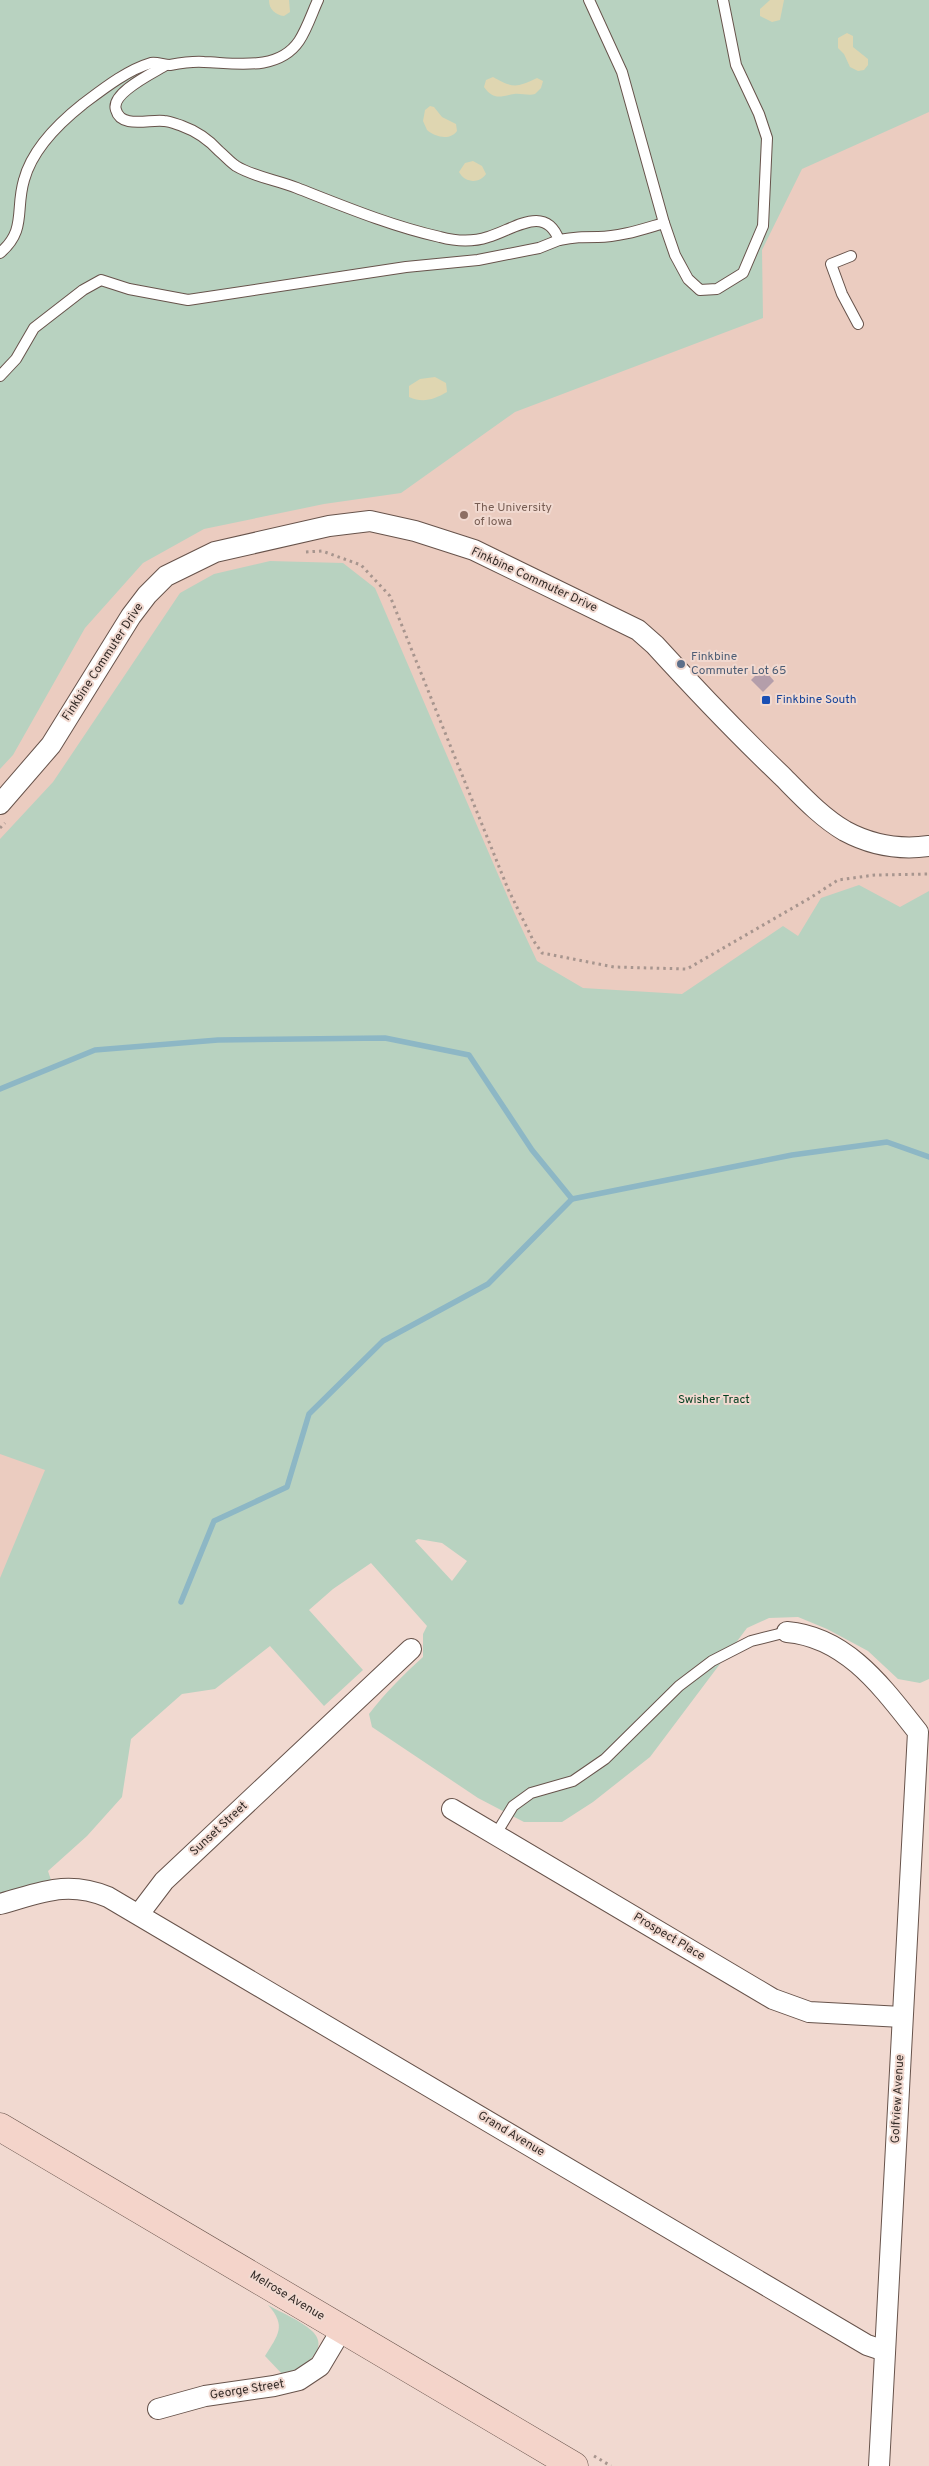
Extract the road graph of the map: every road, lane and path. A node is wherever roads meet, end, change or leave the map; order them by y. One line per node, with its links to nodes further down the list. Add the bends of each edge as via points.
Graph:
1 (318, 0): 4 (lane, via 299,41 289,52 274,59 243,65 204,62)
2 (589, 0): 5 (lane, via 622,72)
3 (723, 0): 5 (lane, via 736,65 767,138 763,226 743,274 716,288 700,290 688,279 675,255)
4 (166, 65): 6 (lane, via 121,94 115,104 116,112 123,119 164,121 181,126 207,140 236,166 440,238 487,238 538,220 549,224); 7 (lane, via 153,62 121,78 58,125 29,167 21,191 18,231)
5 (664, 223): 6 (lane, via 598,237 585,235)
6 (558, 240): 10 (lane, via 539,248 478,260 406,267 188,300 101,280 34,328 16,359)
7 (0, 253)
8 (851, 256): 9 (lane, via 831,264)
9 (858, 324)
10 (0, 376)
11 (303, 552): 15 (path, via 322,551 361,565 390,596 508,889 532,940 542,953 614,967 687,970 838,880 875,875)
12 (3, 813): 13 (path); 14 (street, Finkbine Commuter Drive, via 51,745 130,616 166,576 215,552 329,526 370,521 474,550 638,630 824,816 850,833 887,846 909,849)
13 (0, 828)
14 (929, 846)
15 (929, 874)
16 (787, 1632): 19 (lane, via 751,1642 712,1661 679,1686 604,1759 573,1780 531,1793 513,1806); 22 (street, Golfview Avenue, via 826,1641 858,1661 918,1732)
17 (411, 1649): 21 (street, Sunset Street, via 164,1880)
18 (452, 1809): 19 (street, Prospect Place)
19 (496, 1834): 22 (street, Prospect Place, via 781,2003 822,2014)
20 (0, 1904): 21 (street, via 55,1890 79,1888 108,1897)
21 (139, 1914): 25 (street, Grand Avenue, via 858,2340)
22 (902, 2017): 25 (street, Golfview Avenue)
23 (0, 2127): 24 (main road, Melrose Avenue)
24 (342, 2329): 26 (street, George Street, via 320,2366 299,2380 205,2396); 27 (main road, Melrose Avenue)
25 (885, 2351): 28 (street, Golfview Avenue)
26 (158, 2409)
27 (574, 2466)
28 (879, 2466)

